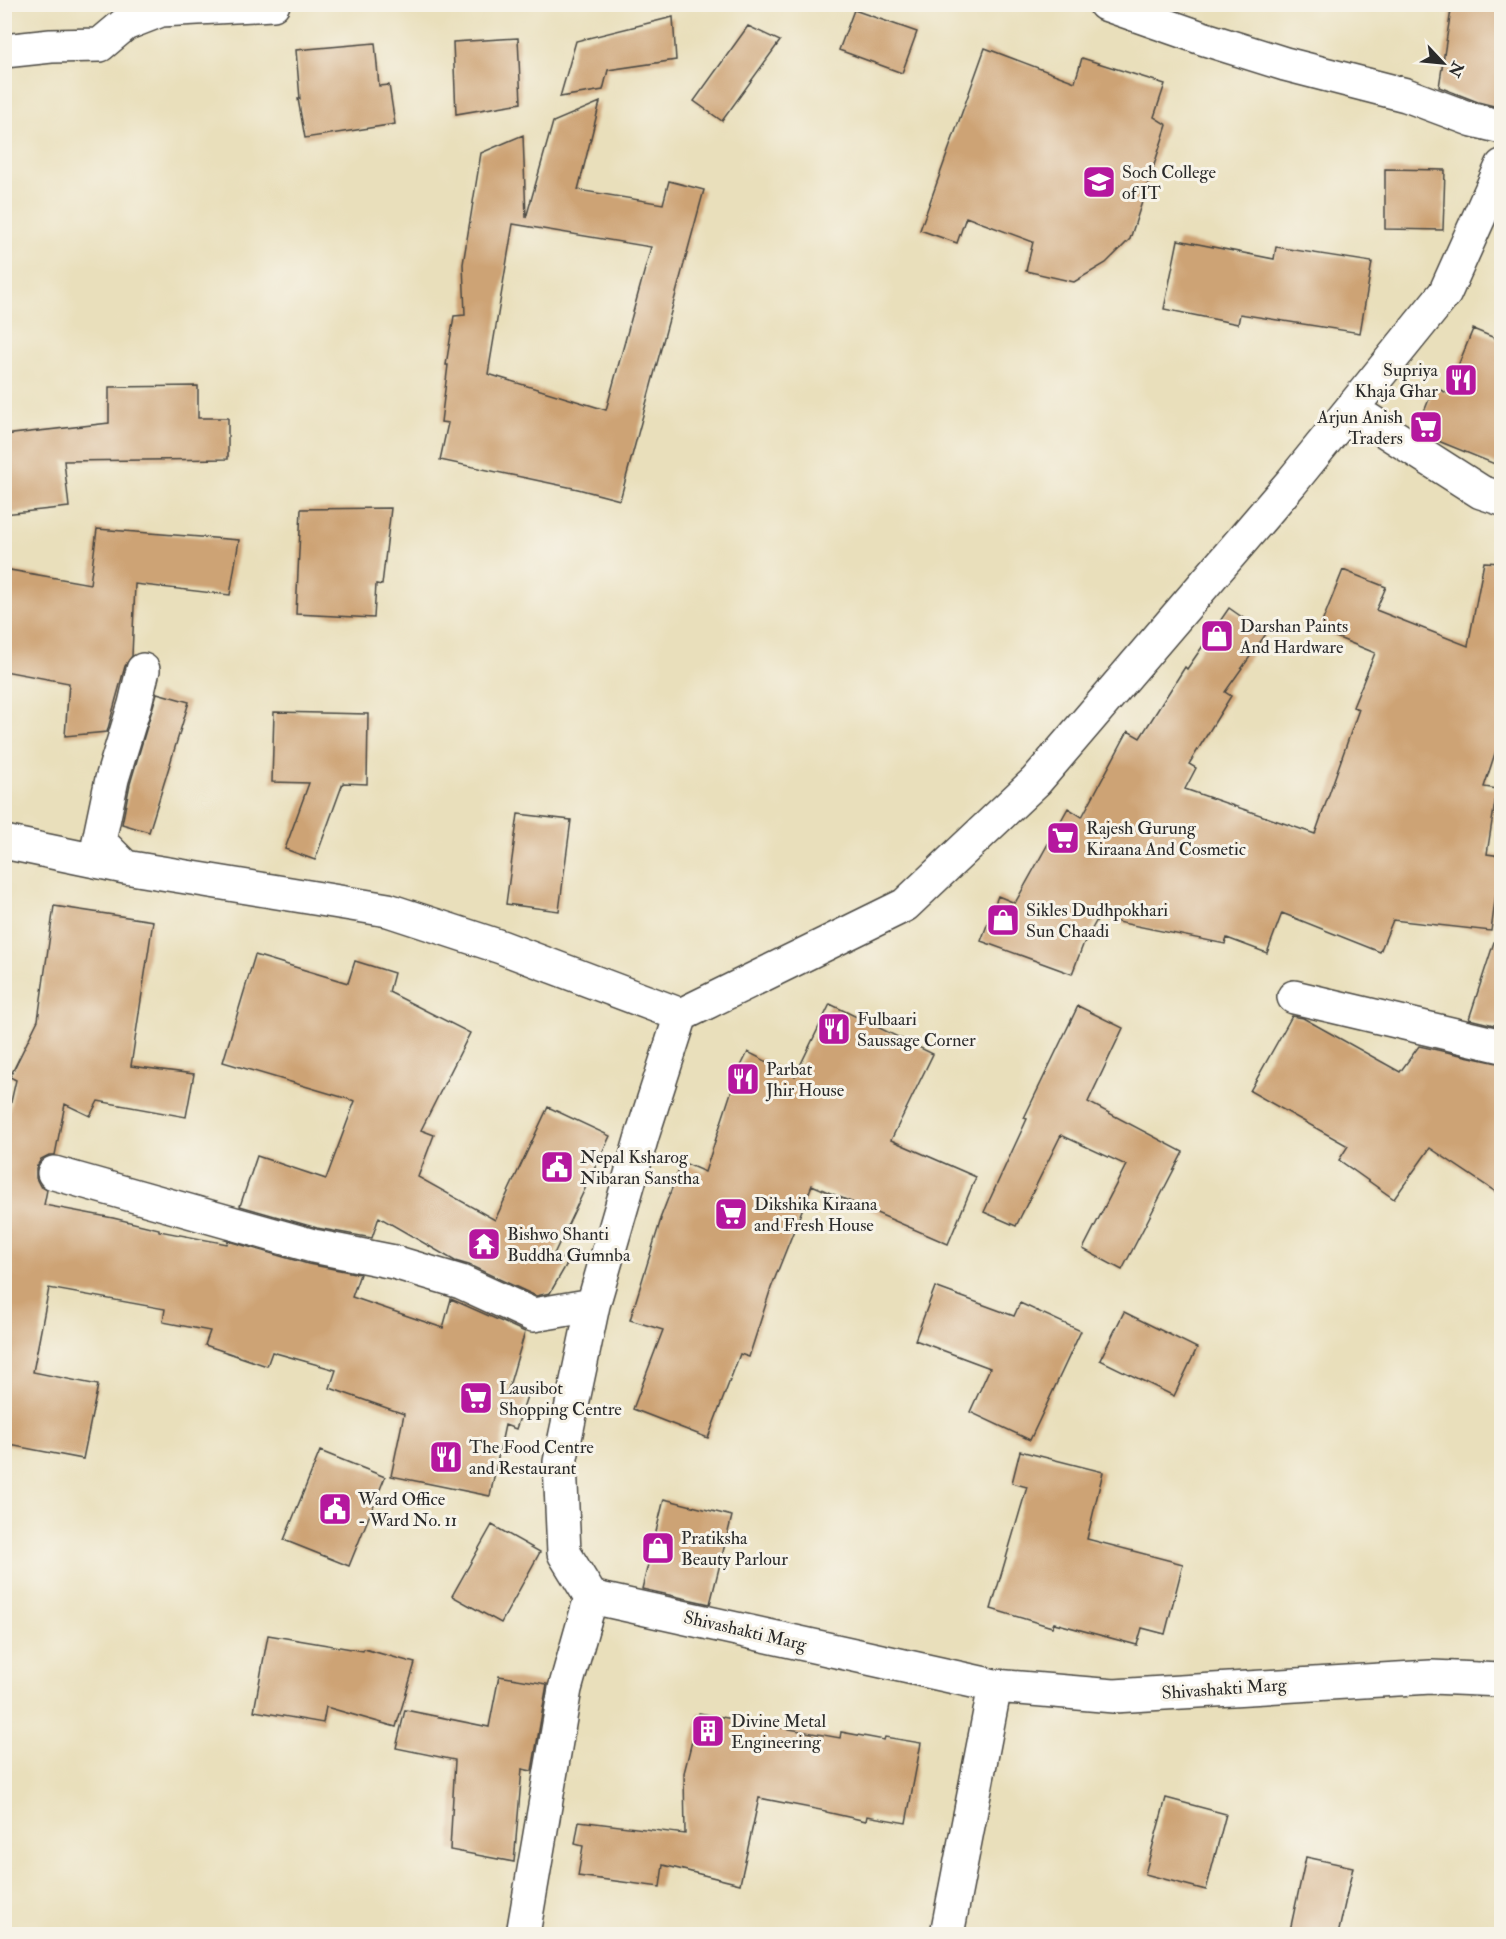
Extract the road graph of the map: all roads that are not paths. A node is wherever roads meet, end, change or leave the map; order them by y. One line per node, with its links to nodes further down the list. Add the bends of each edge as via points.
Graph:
1 (273, 4): 3 (street, via 161,10 125,24 100,45)
2 (1106, 4): 4 (street, via 1275,61 1406,95)
3 (4, 51)
4 (1502, 127)
5 (1502, 166): 6 (street, via 1445,293)
6 (1351, 409): 7 (street, via 1481,492); 12 (street, via 1036,781 905,905)
7 (1502, 499)
8 (143, 670): 10 (street, via 112,778 99,842)
9 (4, 842): 10 (street)
10 (125, 867): 12 (street, via 388,910 501,947)
11 (1294, 997): 13 (street)
12 (681, 1015): 15 (street)
13 (1502, 1046)
14 (54, 1173): 15 (street, via 313,1246 394,1262 461,1282 533,1315)
15 (593, 1305): 16 (street, via 560,1461 564,1553)
16 (591, 1597): 18 (street, Shivashakti Marg); 19 (street, via 565,1689)
17 (1502, 1680): 18 (street, Shivashakti Marg, via 1431,1677 1114,1696)
18 (995, 1686): 20 (street)
19 (523, 1935)
20 (947, 1935)

